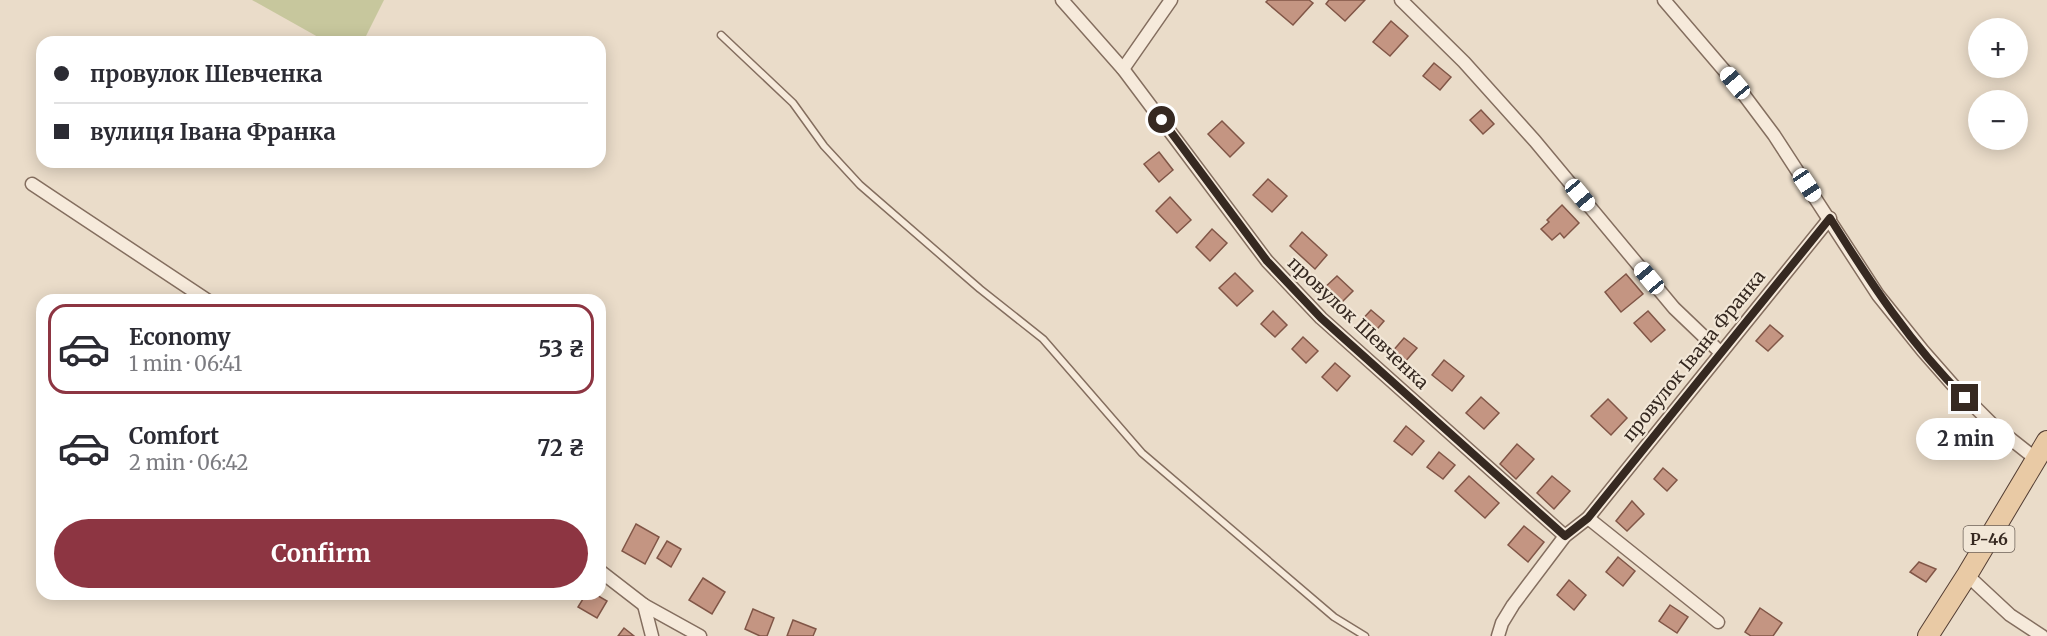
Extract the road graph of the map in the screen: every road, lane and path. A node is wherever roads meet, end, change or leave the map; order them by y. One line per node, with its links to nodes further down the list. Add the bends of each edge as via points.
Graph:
1 (1062, 0): 6 (street, провулок Шевченка)
2 (1171, 0): 6 (street)
3 (1401, 0): 10 (street, via 1464,62 1674,308)
4 (1664, 0): 8 (street, via 1735,83)
5 (721, 35): 21 (lane, via 793,103 824,146 860,185 1043,339 1142,453 1334,617)
6 (1123, 69): 14 (street, провулок Шевченка, via 1274,269 1321,318)
7 (32, 184): 9 (street)
8 (1830, 218): 10 (street, провулок Івана Франка); 12 (street, via 1878,295 1923,351 1993,425)
9 (198, 294)
10 (1720, 352): 13 (street, провулок Івана Франка)
11 (2047, 441): 12 (main road, Р-46)
12 (2036, 459): 15 (main road, Р-46)
13 (1588, 518): 14 (street, провулок Івана Франка); 18 (street)
14 (1565, 536): 22 (street, провулок Івана Франка, via 1513,605)
15 (1967, 575): 23 (main road, Р-46); 24 (street, via 2010,615)
16 (606, 576): 17 (street)
17 (644, 605): 19 (street); 20 (street)
18 (1718, 622)
19 (652, 636)
20 (700, 636)
21 (1365, 636)
22 (1498, 636)
23 (1928, 636)
24 (2042, 636)

